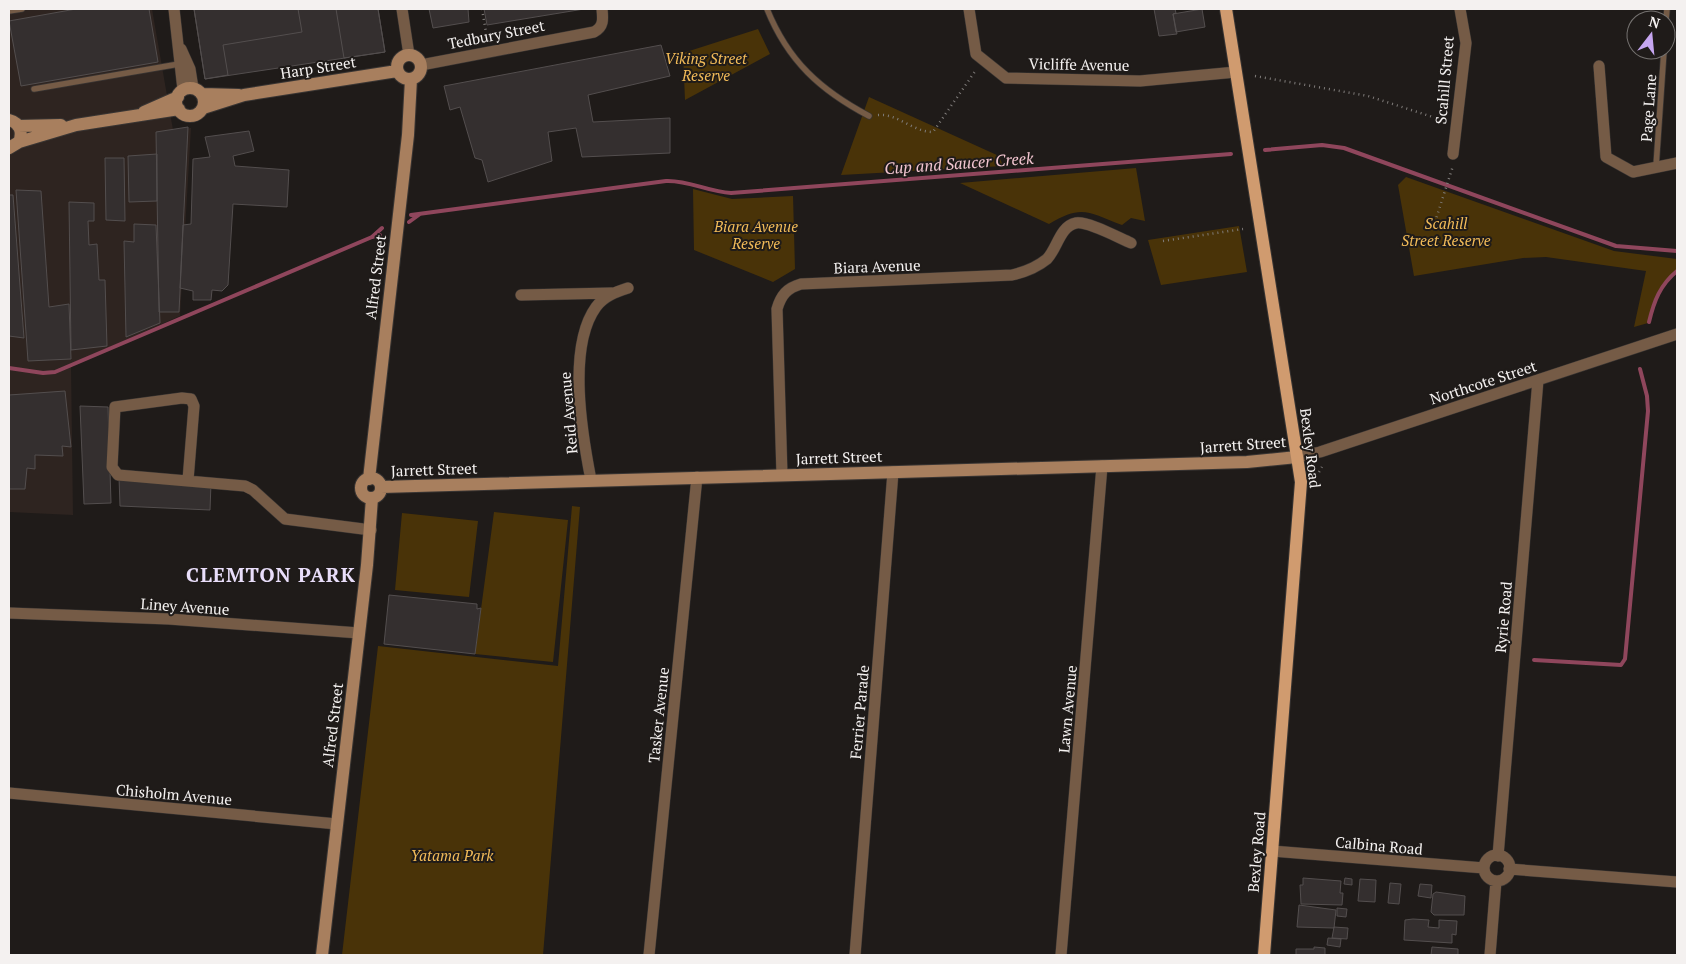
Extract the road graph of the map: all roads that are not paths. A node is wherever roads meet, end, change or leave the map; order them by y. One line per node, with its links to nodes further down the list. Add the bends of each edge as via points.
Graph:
1 (22, 9): 9 (lane)
2 (174, 9): 10 (street)
3 (402, 9): 11 (street)
4 (602, 9): 14 (street, Tedbury Street, via 603,22 594,32)
5 (767, 9): 23 (lane, via 774,28 805,72 845,104)
6 (969, 9): 17 (street, Vicliffe Avenue, via 976,54 1006,78 1140,80)
7 (1226, 9): 17 (main road, Bexley Road)
8 (1460, 9): 27 (street, Scahill Street, via 1466,43)
9 (9, 11)
10 (180, 45): 13 (street); 20 (street, via 190,69)
11 (409, 54): 14 (street, via 417,57); 16 (street, via 399,60)
12 (1663, 60): 29 (lane, Page Lane)
13 (179, 64): 19 (lane); 20 (street)
14 (421, 65): 18 (street, via 420,72)
15 (1599, 66): 29 (street, via 1606,157 1633,172)
16 (397, 71): 18 (street); 21 (street, Harp Street)
17 (1236, 72): 36 (main road, Bexley Road)
18 (411, 79): 41 (street, Alfred Street, via 409,125)
19 (34, 88)
20 (187, 96): 21 (street, Harp Street); 22 (street); 22 (street, Harp Street, via 185,114 192,116); 25 (street, Harp Street, via 163,114)
21 (244, 96): 22 (street, Harp Street)
22 (203, 108)
23 (869, 116)
24 (12, 119): 25 (street, Harp Street); 26 (street, via 21,132)
25 (76, 125): 26 (street, Harp Street)
26 (14, 145)
27 (1453, 154)
28 (1677, 164): 29 (street)
29 (1656, 167)
30 (1132, 243): 39 (street, Biara Avenue, via 1076,223 1067,228 1048,258 1031,270 1012,275 800,284 791,287 784,292 777,309)
31 (628, 288): 32 (street, Reid Avenue)
32 (612, 293): 33 (street, Reid Avenue); 43 (street, Reid Avenue, via 596,306 587,325 579,364 582,434)
33 (521, 295)
34 (1677, 334): 35 (street, Northcote Street)
35 (1538, 380): 36 (street, Northcote Street); 52 (street, Ryrie Road)
36 (1298, 457): 37 (street, Jarrett Street, via 1247,462); 51 (main road, Bexley Road, via 1300,512)
37 (1102, 466): 38 (street, Jarrett Street); 60 (street, Lawn Avenue)
38 (893, 472): 39 (street, Jarrett Street); 59 (street, Ferrier Parade)
39 (782, 475): 40 (street, Jarrett Street)
40 (697, 477): 43 (street, Jarrett Street); 58 (street, Tasker Avenue)
41 (369, 479): 44 (street, via 377,480); 45 (street, via 363,483 362,490 365,496)
42 (188, 480): 42 (street, via 118,475 114,471 115,407 191,399 194,406); 46 (street, via 245,486 285,519)
43 (591, 480): 44 (street, Jarrett Street)
44 (381, 488): 45 (street, via 379,495)
45 (372, 498): 46 (street, Alfred Street)
46 (371, 530): 48 (street, Alfred Street)
47 (9, 612): 48 (street, Liney Avenue, via 169,618)
48 (359, 634): 50 (street, Alfred Street)
49 (9, 793): 50 (street, Chisholm Avenue)
50 (337, 824): 57 (street, Alfred Street)
51 (1272, 851): 53 (street, Calbina Road); 61 (main road, Bexley Road)
52 (1498, 856): 53 (street, via 1488,859); 54 (street, via 1506,859)
53 (1484, 868): 55 (street, via 1488,877)
54 (1509, 869): 55 (street, via 1506,877); 56 (street)
55 (1496, 881): 62 (street)
56 (1677, 882)
57 (322, 955)
58 (649, 955)
59 (855, 955)
60 (1061, 955)
61 (1264, 955)
62 (1490, 955)

